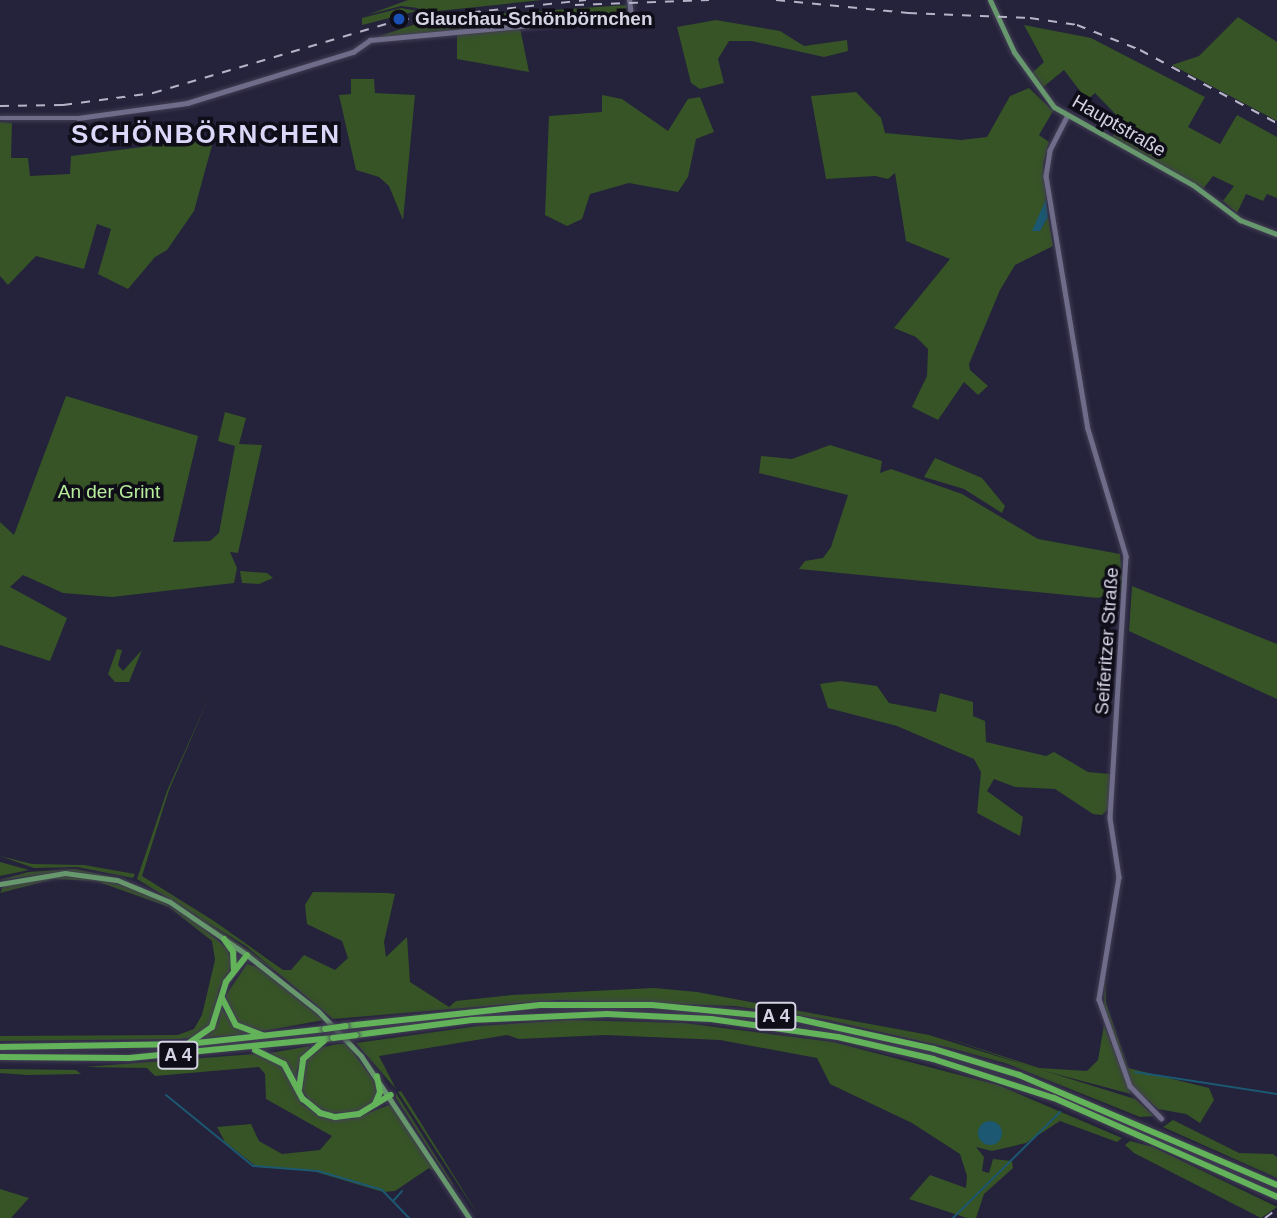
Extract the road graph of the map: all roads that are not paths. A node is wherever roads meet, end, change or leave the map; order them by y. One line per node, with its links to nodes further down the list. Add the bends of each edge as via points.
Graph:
1 (629, 0): 4 (street, via 631,16 370,40 353,52 187,103 78,118)
2 (990, 0): 3 (main road, Hauptstraße, via 1013,52 1045,96)
3 (1067, 117): 5 (main road, Hauptstraße, via 1193,185 1240,220); 21 (street, Seiferitzer Straße, via 1050,151 1046,176 1088,429 1126,556 1110,818 1119,877 1099,999 1130,1086)
4 (0, 118)
5 (1277, 234)
6 (0, 884): 7 (main road, via 65,873 117,880 170,902)
7 (224, 939): 8 (main road); 9 (highway, via 233,952)
8 (247, 955): 9 (highway); 17 (main road, via 318,1011)
9 (233, 971): 10 (highway)
10 (222, 998): 11 (highway, via 236,1025); 13 (highway, via 212,1027)
11 (267, 1037): 13 (highway, A 4); 22 (highway, A 4, bridge, via 540,1005 630,1004 753,1013 934,1049 1049,1086)
12 (330, 1038): 15 (highway, A 4); 18 (highway, via 303,1059 298,1075); 23 (highway, A 4, bridge, via 540,1015 644,1015 755,1024 933,1059 1042,1094)
13 (187, 1044): 14 (highway, A 4)
14 (0, 1047)
15 (250, 1049): 16 (highway, A 4, via 129,1058); 18 (highway, via 284,1064)
16 (0, 1057)
17 (377, 1076): 19 (main road); 20 (highway, via 380,1092)
18 (300, 1094): 20 (highway, via 312,1108 335,1117)
19 (391, 1095): 20 (highway); 24 (main road)
20 (373, 1107)
21 (1161, 1118)
22 (1277, 1185)
23 (1276, 1196)
24 (469, 1218)

